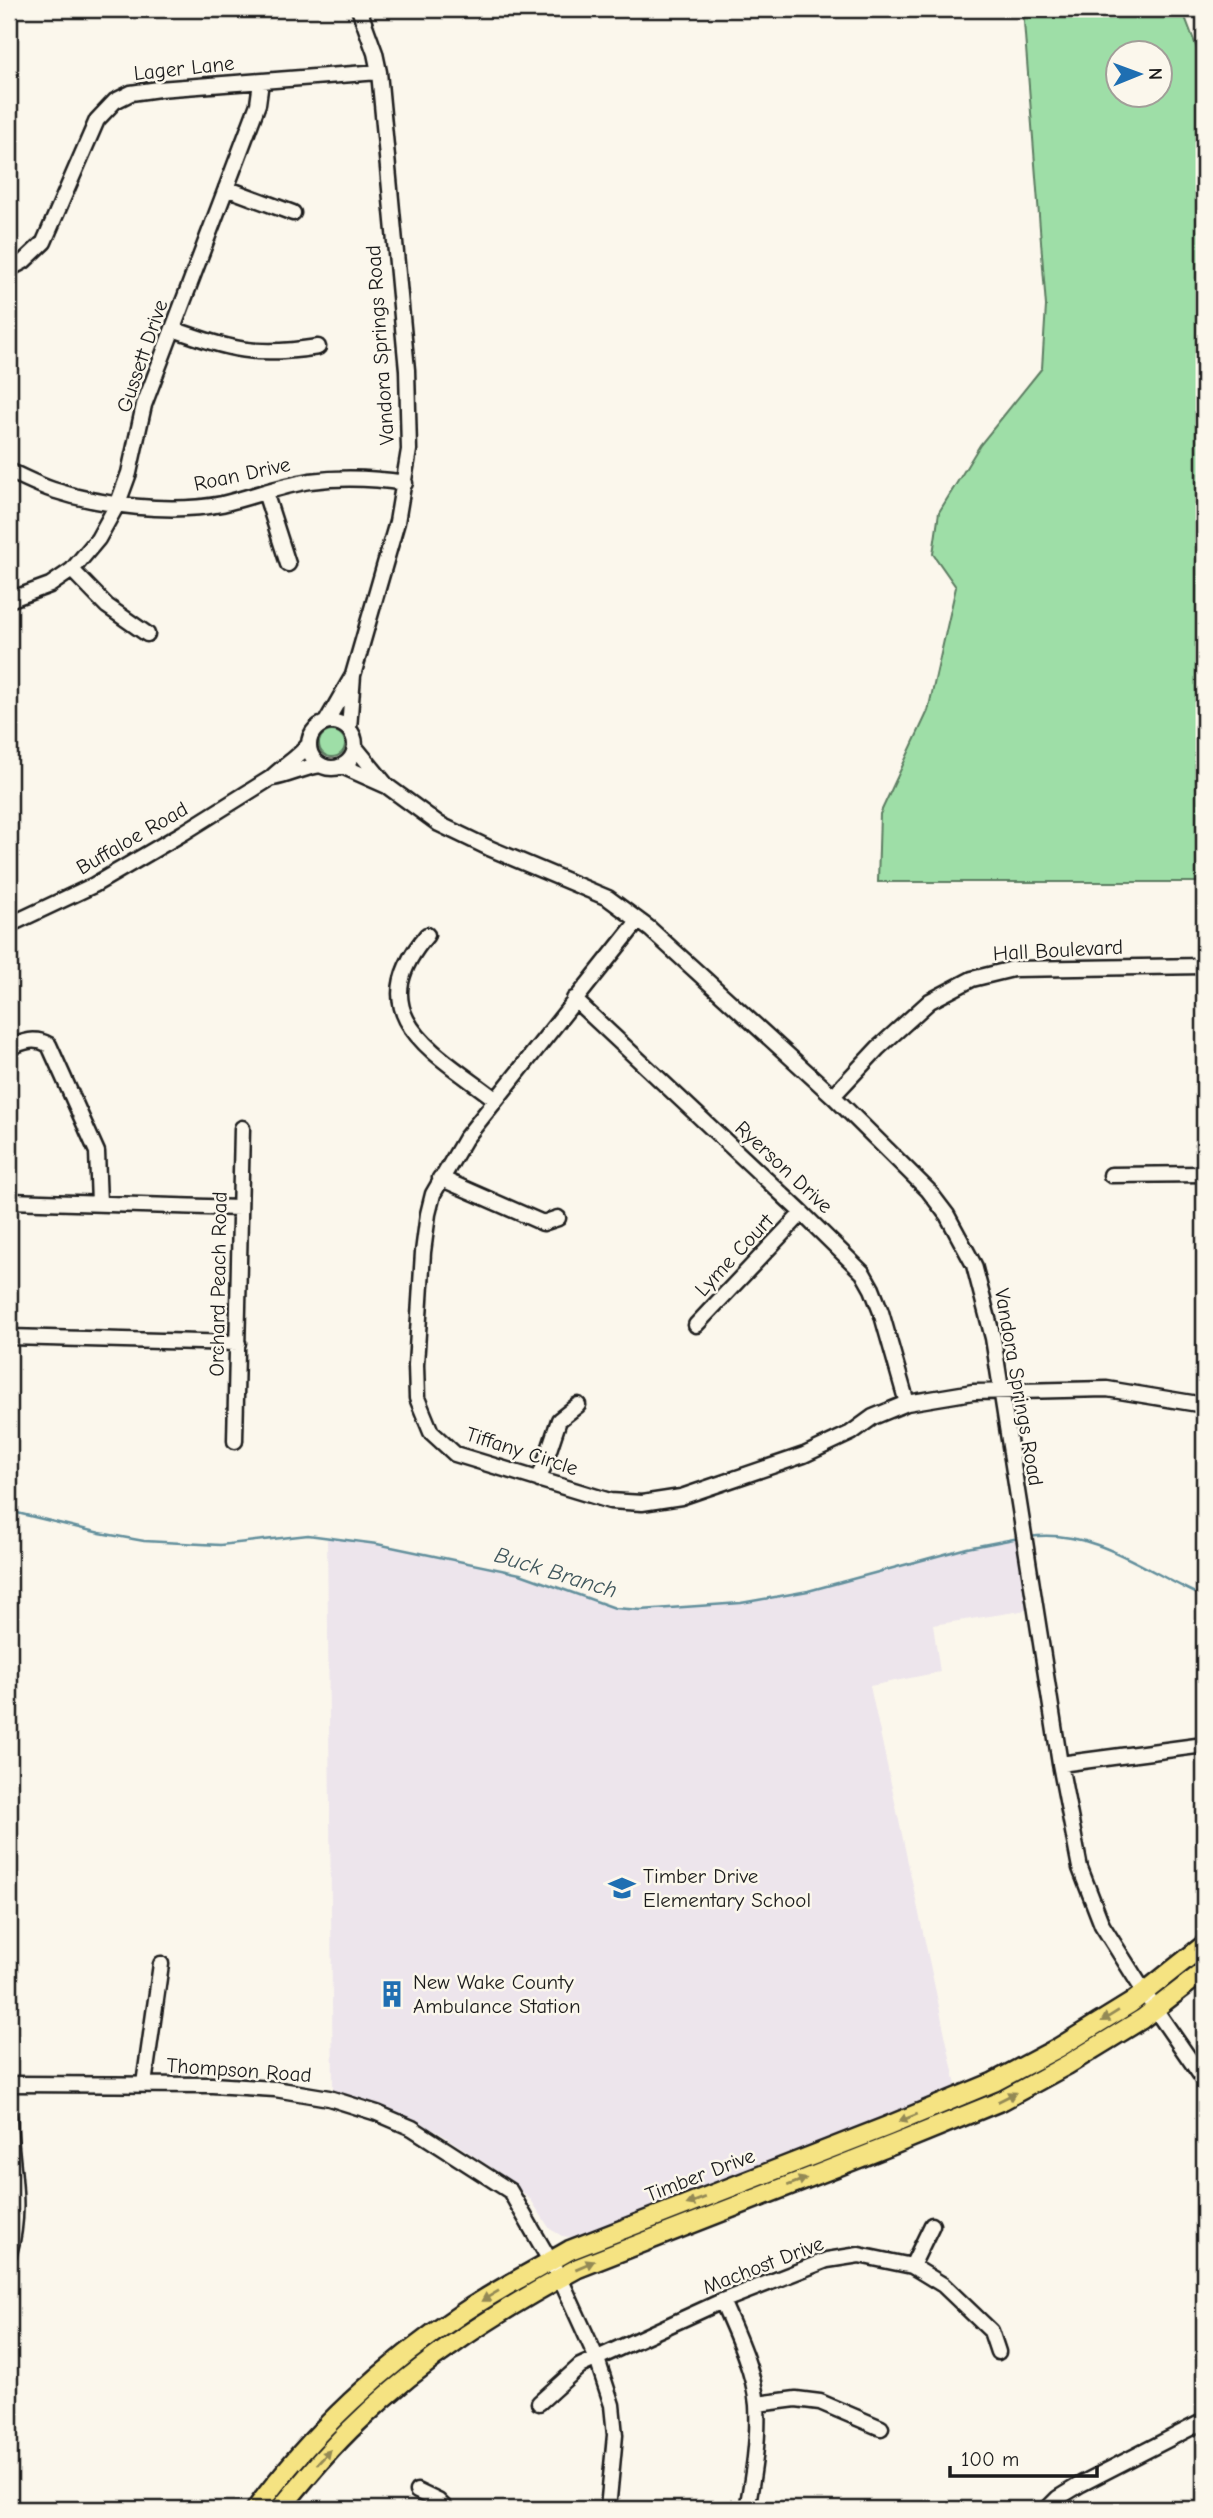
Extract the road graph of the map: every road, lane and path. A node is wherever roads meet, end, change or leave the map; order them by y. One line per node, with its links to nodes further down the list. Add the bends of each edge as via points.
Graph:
1 (359, 9): 2 (street, Vandora Springs Road)
2 (379, 72): 3 (street, Lager Lane); 10 (street, Vandora Springs Road, via 409,401)
3 (261, 82): 4 (street, Gussett Drive, via 258,104); 6 (street, Lager Lane, via 131,93 115,101 86,141 44,242)
4 (226, 188): 5 (street); 7 (street, Gussett Drive)
5 (293, 213)
6 (9, 268)
7 (173, 329): 8 (street, via 256,353); 12 (street, Gussett Drive, via 144,405)
8 (318, 347)
9 (9, 471): 12 (street, Roan Drive, via 52,490)
10 (405, 483): 11 (street, Roan Drive, via 343,478); 17 (street, Vandora Springs Road)
11 (265, 492): 12 (street, Roan Drive, via 188,507); 13 (street)
12 (118, 503): 14 (street, Gussett Drive, via 98,539)
13 (288, 564)
14 (72, 570): 15 (street, Gussett Drive, via 50,586); 16 (street, via 107,606)
15 (9, 600)
16 (147, 634)
17 (353, 676): 18 (street, Vandora Springs Road); 19 (street, Vandora Springs Road)
18 (326, 722): 19 (street); 20 (street, via 314,730)
19 (349, 729): 21 (street)
20 (309, 744): 22 (street, via 312,757); 24 (street, Buffaloe Road)
21 (355, 747): 23 (street); 25 (street, Vandora Springs Road)
22 (321, 765): 23 (street); 24 (street, Buffaloe Road)
23 (342, 766): 25 (street, Vandora Springs Road)
24 (271, 778): 27 (street, Buffaloe Road, via 94,885)
25 (387, 786): 26 (street, Vandora Springs Road, via 439,824 608,898)
26 (638, 920): 30 (street, Tiffany Circle); 32 (street, Vandora Springs Road)
27 (9, 925)
28 (427, 935): 33 (street, via 405,966 399,993 405,1021 419,1040)
29 (1204, 966): 32 (street, Hall Boulevard, via 1013,969 972,979 930,1001)
30 (574, 999): 33 (street, Tiffany Circle); 41 (street, Ryerson Drive)
31 (9, 1048): 39 (street, via 30,1040 49,1045 97,1153)
32 (833, 1096): 46 (street, Vandora Springs Road, via 928,1190 947,1215 982,1290)
33 (495, 1099): 37 (street, Tiffany Circle)
34 (242, 1128): 40 (street, Orchard Peach Road)
35 (1204, 1174): 36 (street)
36 (1111, 1175)
37 (440, 1178): 42 (street, via 542,1223); 51 (street, Tiffany Circle, via 428,1214 423,1252 417,1398 431,1432 456,1454)
38 (9, 1201): 39 (street)
39 (99, 1203): 40 (street)
40 (240, 1208): 45 (street, Orchard Peach Road)
41 (802, 1213): 43 (street, Lyme Court); 47 (street, Ryerson Drive, via 863,1273 872,1289)
42 (558, 1218)
43 (696, 1325)
44 (9, 1337): 45 (street)
45 (238, 1343): 50 (street, Orchard Peach Road)
46 (1001, 1390): 47 (street, Tiffany Circle); 49 (street, Tiffany Circle, via 1107,1389); 53 (street, Vandora Springs Road)
47 (907, 1404): 51 (street, Tiffany Circle, via 804,1455 681,1497 642,1503 610,1501)
48 (578, 1405): 51 (street, via 559,1420)
49 (1204, 1405)
50 (235, 1441)
51 (540, 1480)
52 (1204, 1745): 53 (street)
53 (1060, 1764): 57 (street, Vandora Springs Road, via 1080,1868 1102,1925)
54 (1204, 1945): 57 (main road, Timber Drive)
55 (161, 1964): 61 (street)
56 (1204, 1971): 58 (main road, Timber Drive)
57 (1145, 1993): 58 (street, Vandora Springs Road); 65 (main road, Timber Drive, one-way to 65, via 994,2082)
58 (1155, 2009): 59 (street, Vandora Springs Road); 67 (main road, Timber Drive, one-way to 58, via 1003,2100)
59 (1204, 2080)
60 (9, 2084): 61 (street, Thompson Road)
61 (144, 2084): 65 (street, Thompson Road, via 275,2089 329,2098 412,2128 510,2191)
62 (9, 2116): 64 (street, via 17,2199)
63 (932, 2225): 66 (street)
64 (9, 2254)
65 (551, 2261): 67 (street, Thompson Road); 76 (main road, Timber Drive, one-way to 76, via 412,2348 345,2407)
66 (912, 2266): 68 (street, Machost Drive, via 859,2255 827,2260); 69 (street, Machost Drive, via 943,2286 990,2331)
67 (560, 2278): 70 (street, Thompson Road); 77 (main road, Timber Drive, one-way to 67, via 359,2421 425,2364 474,2328)
68 (722, 2301): 70 (street, Machost Drive); 72 (street, via 743,2350)
69 (998, 2352)
70 (597, 2359): 71 (street, Machost Drive, via 580,2366); 79 (street, Thompson Road, via 612,2405 615,2435)
71 (539, 2403)
72 (757, 2404): 74 (street, via 796,2399 820,2402); 80 (street)
73 (1204, 2421): 81 (street, via 1081,2484)
74 (881, 2428)
75 (417, 2491): 78 (street)
76 (256, 2509)
77 (280, 2509)
78 (446, 2509)
79 (608, 2509)
80 (747, 2509)
81 (1047, 2509)

